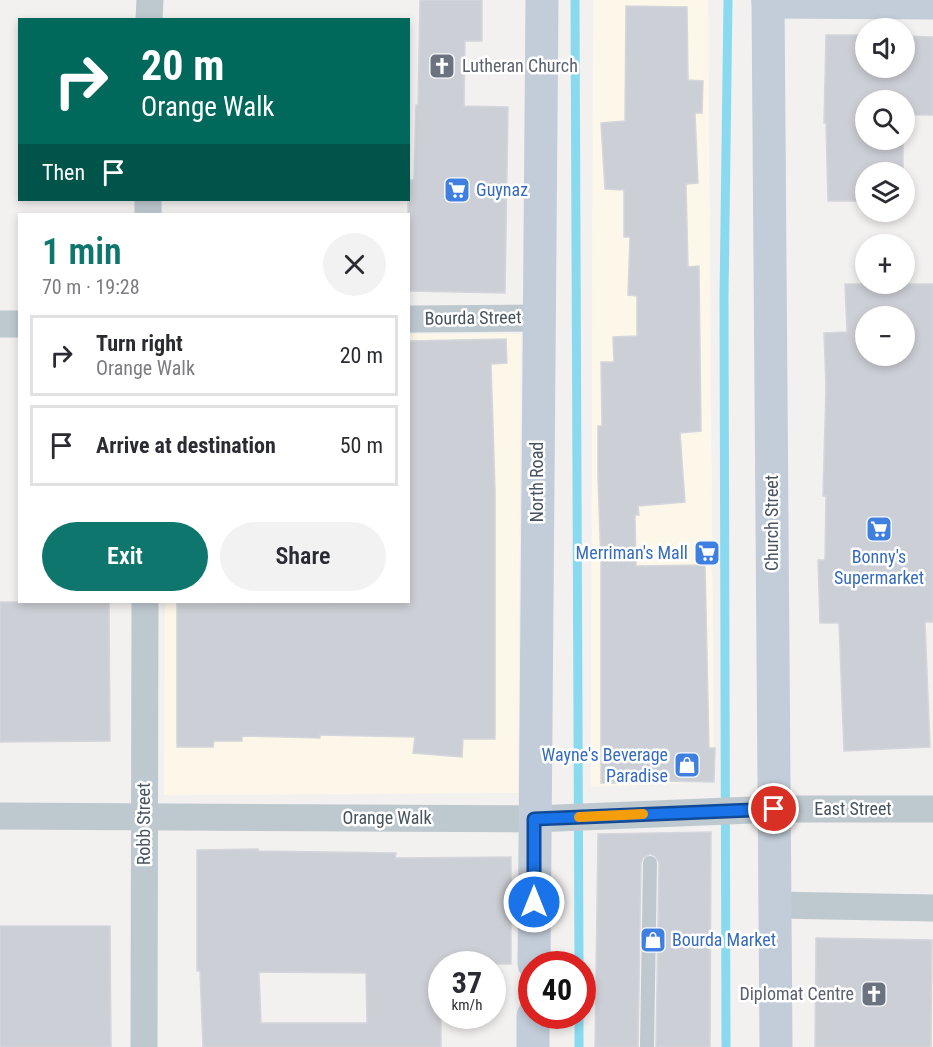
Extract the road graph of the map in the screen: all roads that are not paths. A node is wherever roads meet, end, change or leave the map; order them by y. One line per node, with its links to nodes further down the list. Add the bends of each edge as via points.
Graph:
1 (150, 0): 5 (street)
2 (542, 0): 6 (street, North Road)
3 (768, 1): 4 (street); 11 (street, Church Street)
4 (933, 3)
5 (149, 18)
6 (538, 318): 7 (street, Bourda Street); 15 (street, North Road)
7 (410, 319)
8 (0, 324): 9 (street)
9 (18, 324)
10 (145, 603): 14 (street, Robb Street)
11 (774, 809): 12 (street, East Street); 15 (street, Orange Walk); 17 (street, Church Street)
12 (933, 809)
13 (0, 816): 14 (street, Orange Walk)
14 (144, 816): 15 (street, Orange Walk); 21 (street, Robb Street)
15 (534, 819): 19 (street, North Road)
16 (650, 863): 23 (lane)
17 (775, 905): 18 (street); 24 (street, Church Street)
18 (933, 908)
19 (534, 951)
20 (533, 1029): 22 (street)
21 (144, 1047)
22 (533, 1047)
23 (647, 1047)
24 (776, 1047)

